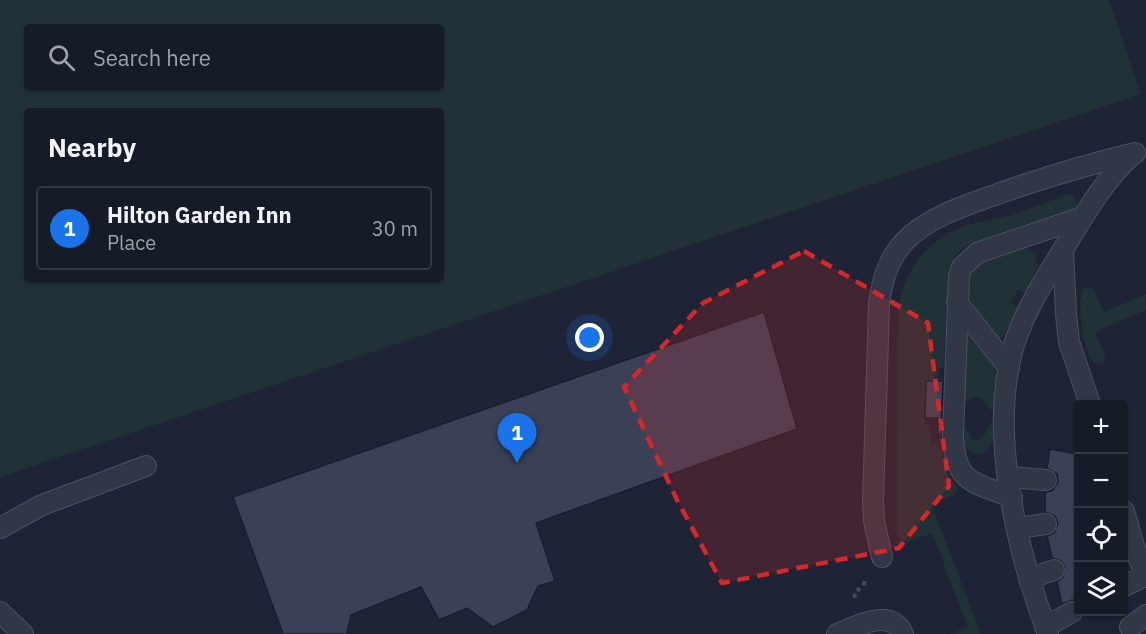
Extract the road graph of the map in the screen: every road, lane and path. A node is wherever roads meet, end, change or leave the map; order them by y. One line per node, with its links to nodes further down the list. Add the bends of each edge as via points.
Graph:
1 (1140, 150): 2 (lane, via 1117,168); 15 (lane, via 1060,173 957,210 917,231 896,254 881,283 879,304 873,502)
2 (1083, 217): 3 (lane); 4 (lane, via 977,253 958,276)
3 (1063, 250): 5 (lane, via 1027,313); 6 (lane, via 1069,342)
4 (957, 302): 5 (lane); 10 (lane, via 953,435 956,462 974,483)
5 (1009, 368): 8 (lane, via 1005,402)
6 (1088, 400)
7 (146, 466): 12 (lane, via 42,505)
8 (1008, 477): 9 (lane); 10 (lane)
9 (1046, 480)
10 (1012, 497): 13 (lane)
11 (1046, 524): 13 (lane)
12 (0, 528)
13 (1017, 528): 19 (lane)
14 (1129, 548): 18 (lane)
15 (882, 557)
16 (1054, 570): 19 (lane)
17 (866, 573): 24 (path, via 863,586 854,592)
18 (1146, 576): 20 (lane)
19 (1029, 579): 26 (lane)
20 (1128, 584)
21 (0, 612): 27 (lane)
22 (1072, 612): 26 (lane)
23 (1146, 615): 25 (lane)
24 (858, 626): 28 (lane); 29 (lane, via 889,620)
25 (1130, 627)
26 (1046, 630)
27 (23, 634)
28 (837, 634)
29 (903, 634)

